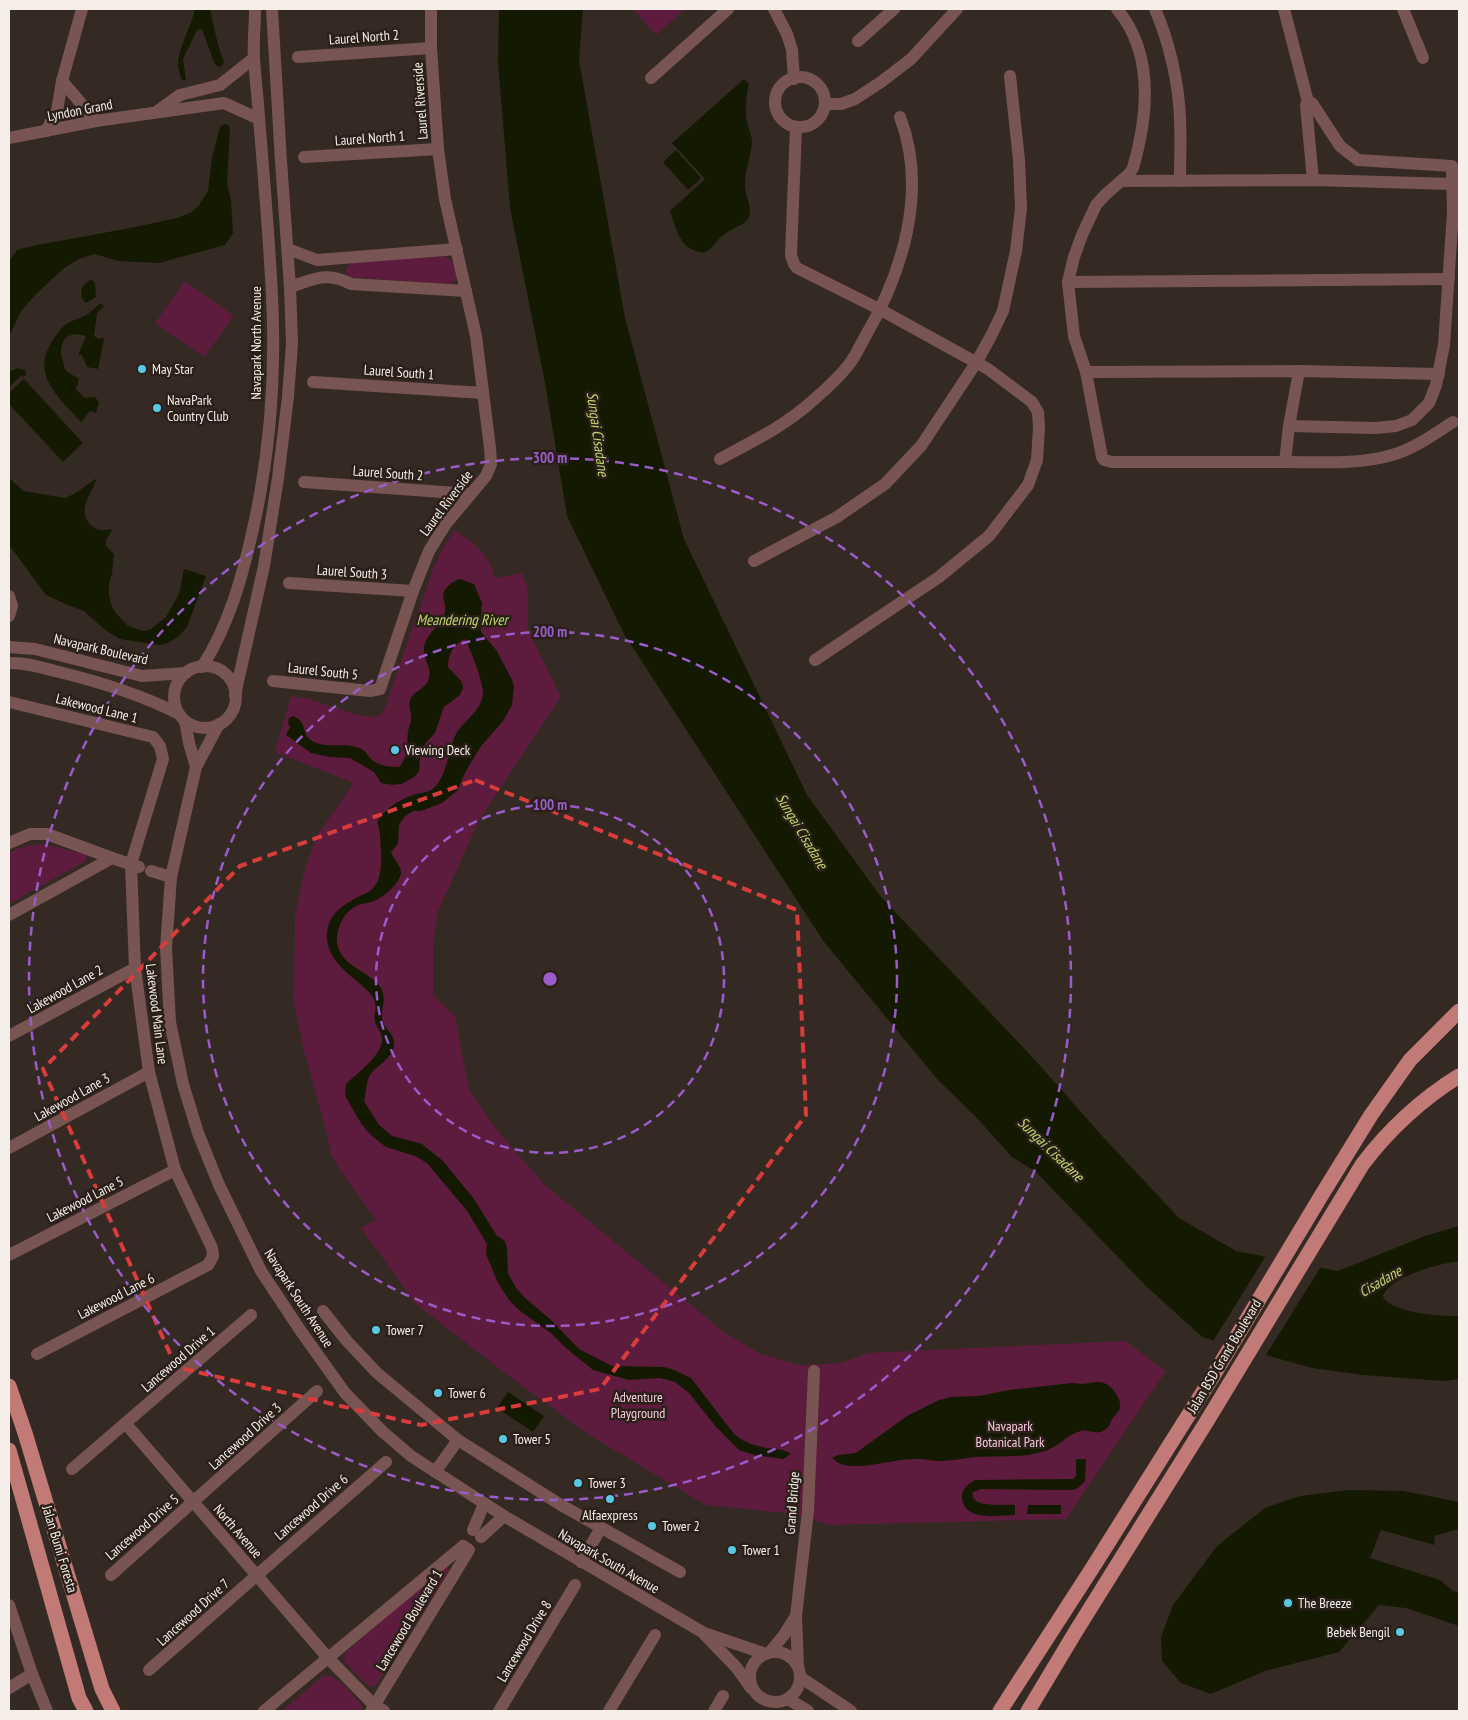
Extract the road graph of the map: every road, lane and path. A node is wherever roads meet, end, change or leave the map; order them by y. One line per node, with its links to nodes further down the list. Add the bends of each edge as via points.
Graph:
1 (82, 9): 21 (street)
2 (255, 9): 16 (street, Navapark North Avenue)
3 (272, 9): 40 (street)
4 (431, 9): 14 (street, Laurel Riverside)
5 (728, 9): 19 (street)
6 (774, 9): 20 (street, via 792,50)
7 (894, 9): 13 (street)
8 (957, 9): 25 (street, via 911,59 881,82 855,99 841,104)
9 (1117, 9): 36 (street, via 1138,47 1144,78 1144,124 1133,168)
10 (1155, 9): 37 (street, via 1162,24 1178,97)
11 (1284, 9): 23 (street)
12 (1402, 9): 17 (street)
13 (858, 41)
14 (431, 48): 15 (street, Laurel North 2); 33 (street, Laurel Riverside)
15 (298, 57)
16 (254, 58): 22 (street, Lyndon Grand); 28 (street, Navapark North Avenue)
17 (1422, 58)
18 (1010, 76): 49 (street, via 1021,208 1016,251 1003,311)
19 (651, 78)
20 (794, 78): 25 (street, via 810,79 816,83); 30 (street, via 781,88 776,104 782,119)
21 (62, 81): 29 (street); 31 (street, via 57,111)
22 (220, 85): 24 (street); 26 (street, Lyndon Grand, via 180,95)
23 (1308, 102): 35 (street); 38 (street, via 1352,157 1364,161 1452,166)
24 (224, 103): 26 (street, Lyndon Grand); 28 (street)
25 (825, 104): 30 (street, via 820,118 813,124)
26 (157, 112): 29 (street, Lyndon Grand)
27 (900, 117): 48 (street, via 909,148 911,200 905,243)
28 (259, 118): 55 (street, Navapark North Avenue, via 272,296)
29 (96, 121): 31 (street, Lyndon Grand)
30 (796, 127): 48 (street, via 791,255 794,264)
31 (46, 131): 32 (street, Lyndon Grand)
32 (9, 138)
33 (438, 149): 34 (street, Laurel North 1); 41 (street, Laurel Riverside)
34 (304, 157)
35 (1313, 180): 37 (street); 38 (street)
36 (1121, 181): 37 (street); 45 (street, via 1096,205 1074,256)
37 (1180, 181)
38 (1453, 184): 39 (street)
39 (1456, 215): 44 (street)
40 (288, 249): 42 (street, via 317,260); 46 (street)
41 (457, 249): 42 (street); 47 (street, Laurel Riverside)
42 (338, 258): 43 (street)
43 (340, 278): 46 (street, via 318,277); 47 (street, via 351,284)
44 (1449, 279): 45 (street); 52 (street, via 1444,346)
45 (1068, 282): 51 (street, via 1074,336)
46 (290, 286): 56 (street, via 292,344)
47 (466, 290): 54 (street, Laurel Riverside)
48 (881, 310): 49 (street); 59 (street, via 850,363 816,398 779,426)
49 (976, 363): 63 (street, via 921,446 885,484 837,517); 69 (street, via 1016,389 1032,402 1038,412 1036,460 1028,485 989,536 968,554)
50 (1299, 371): 51 (street); 52 (street); 58 (street)
51 (1086, 372): 60 (street, via 1104,460)
52 (1438, 374): 58 (street, via 1429,403 1404,424 1375,428)
53 (313, 382): 54 (street, Laurel South 1)
54 (483, 393): 62 (street, Laurel Riverside, via 491,464 486,476)
55 (272, 396): 56 (street); 71 (street, Navapark North Avenue, via 266,455 246,562 226,625)
56 (288, 397): 75 (street, via 264,566)
57 (1453, 422): 60 (street, via 1393,455 1356,461)
58 (1289, 426): 60 (street)
59 (720, 458)
60 (1285, 462)
61 (304, 482): 62 (street, Laurel South 2)
62 (470, 494): 65 (street, Laurel Riverside, via 429,551)
63 (754, 561)
64 (289, 583): 65 (street, Laurel South 3)
65 (413, 591): 74 (street, Laurel Riverside, via 384,682 380,689)
66 (9, 596): 67 (street, via 12,606)
67 (9, 616)
68 (9, 647): 72 (street, Navapark Boulevard, via 35,649 142,676)
69 (815, 660)
70 (9, 663): 77 (street, via 80,677 150,699)
71 (202, 667): 72 (street); 75 (street, via 222,672 231,682)
72 (186, 673): 77 (street, via 175,689 174,702)
73 (273, 681): 74 (street, Laurel South 5)
74 (370, 691)
75 (235, 695): 78 (street, via 233,709)
76 (9, 702): 79 (street, Lakewood Lane 1, via 153,737 160,746)
77 (182, 717): 78 (street, via 201,728); 80 (street, Navapark South Avenue)
78 (219, 724): 80 (street, Navapark South Avenue)
79 (163, 759): 83 (street, Lakewood Main Lane)
80 (196, 767): 84 (street, Navapark South Avenue)
81 (9, 843): 82 (street, via 30,834 47,834)
82 (112, 858): 83 (street); 85 (street)
83 (140, 867): 84 (street); 86 (street, Lakewood Main Lane)
84 (171, 877): 106 (street, Navapark South Avenue, via 166,948 170,1022 198,1134 219,1185 261,1271 345,1393 399,1446)
85 (9, 915)
86 (135, 968): 88 (street, Lakewood Lane 2); 89 (street, Lakewood Main Lane)
87 (1459, 1011): 128 (main road, Jalan BSD Grand Boulevard, via 1423,1046 1371,1115 1213,1376)
88 (9, 1036)
89 (149, 1072): 91 (street, Lakewood Lane 3); 92 (street, Lakewood Main Lane)
90 (1459, 1076): 143 (main road, Jalan BSD Grand Boulevard, via 1406,1117 1362,1165)
91 (9, 1148)
92 (175, 1170): 93 (street, Lakewood Lane 5); 94 (street, Lakewood Main Lane, via 212,1248 213,1256)
93 (9, 1255)
94 (208, 1265): 97 (street, Lakewood Lane 6)
95 (323, 1311): 102 (street, via 378,1374)
96 (251, 1316): 101 (street, Lancewood Drive 1)
97 (37, 1354)
98 (814, 1371): 117 (street, Grand Bridge, via 808,1511)
99 (9, 1386): 126 (main road, Jalan Bumi Foresta)
100 (317, 1391): 107 (street, Lancewood Drive 3)
101 (126, 1424): 105 (street, Lancewood Drive 1); 107 (street, North Avenue)
102 (458, 1440): 106 (street); 110 (street)
103 (9, 1450): 131 (main road, Jalan Bumi Foresta)
104 (386, 1462): 114 (street, Lancewood Drive 6)
105 (72, 1469)
106 (434, 1472): 108 (street, Navapark South Avenue)
107 (193, 1503): 113 (street, Lancewood Drive 5); 114 (street, North Avenue)
108 (484, 1504): 109 (street, Navapark South Avenue); 109 (street, via 477,1533)
109 (504, 1516): 111 (street, Navapark South Avenue)
110 (601, 1528): 111 (street); 112 (street)
111 (581, 1562): 118 (street, Navapark South Avenue)
112 (680, 1572)
113 (111, 1575)
114 (256, 1575): 121 (street, North Avenue); 122 (street, Lancewood Drive 7)
115 (575, 1585): 136 (street, Lancewood Drive 8)
116 (9, 1606): 124 (street)
117 (796, 1616): 120 (street); 123 (street, Grand Bridge)
118 (704, 1633): 120 (street, Navapark South Avenue); 127 (street, Navapark South Avenue)
119 (655, 1635): 137 (street)
120 (768, 1653): 123 (street, via 788,1655); 127 (street, via 755,1661 751,1669 749,1677)
121 (328, 1658): 132 (street, North Avenue); 132 (street, Lancewood Boulevard 1, via 466,1548); 135 (street, Lancewood Boulevard 1)
122 (149, 1670)
123 (799, 1671): 130 (street, via 797,1690); 140 (street)
124 (32, 1674): 125 (street); 133 (street)
125 (9, 1688)
126 (102, 1689): 131 (main road); 134 (main road, Jalan Bumi Foresta)
127 (753, 1690): 130 (street, via 758,1697 770,1702)
128 (1013, 1690): 141 (street); 142 (main road, Jalan BSD Grand Boulevard)
129 (723, 1696): 138 (street)
130 (788, 1699): 139 (street)
131 (83, 1705)
132 (376, 1709)
133 (48, 1711)
134 (113, 1711)
135 (264, 1711)
136 (499, 1711)
137 (609, 1711)
138 (714, 1711)
139 (808, 1711)
140 (850, 1711)
141 (996, 1711)
142 (1000, 1711)
143 (1028, 1711)

